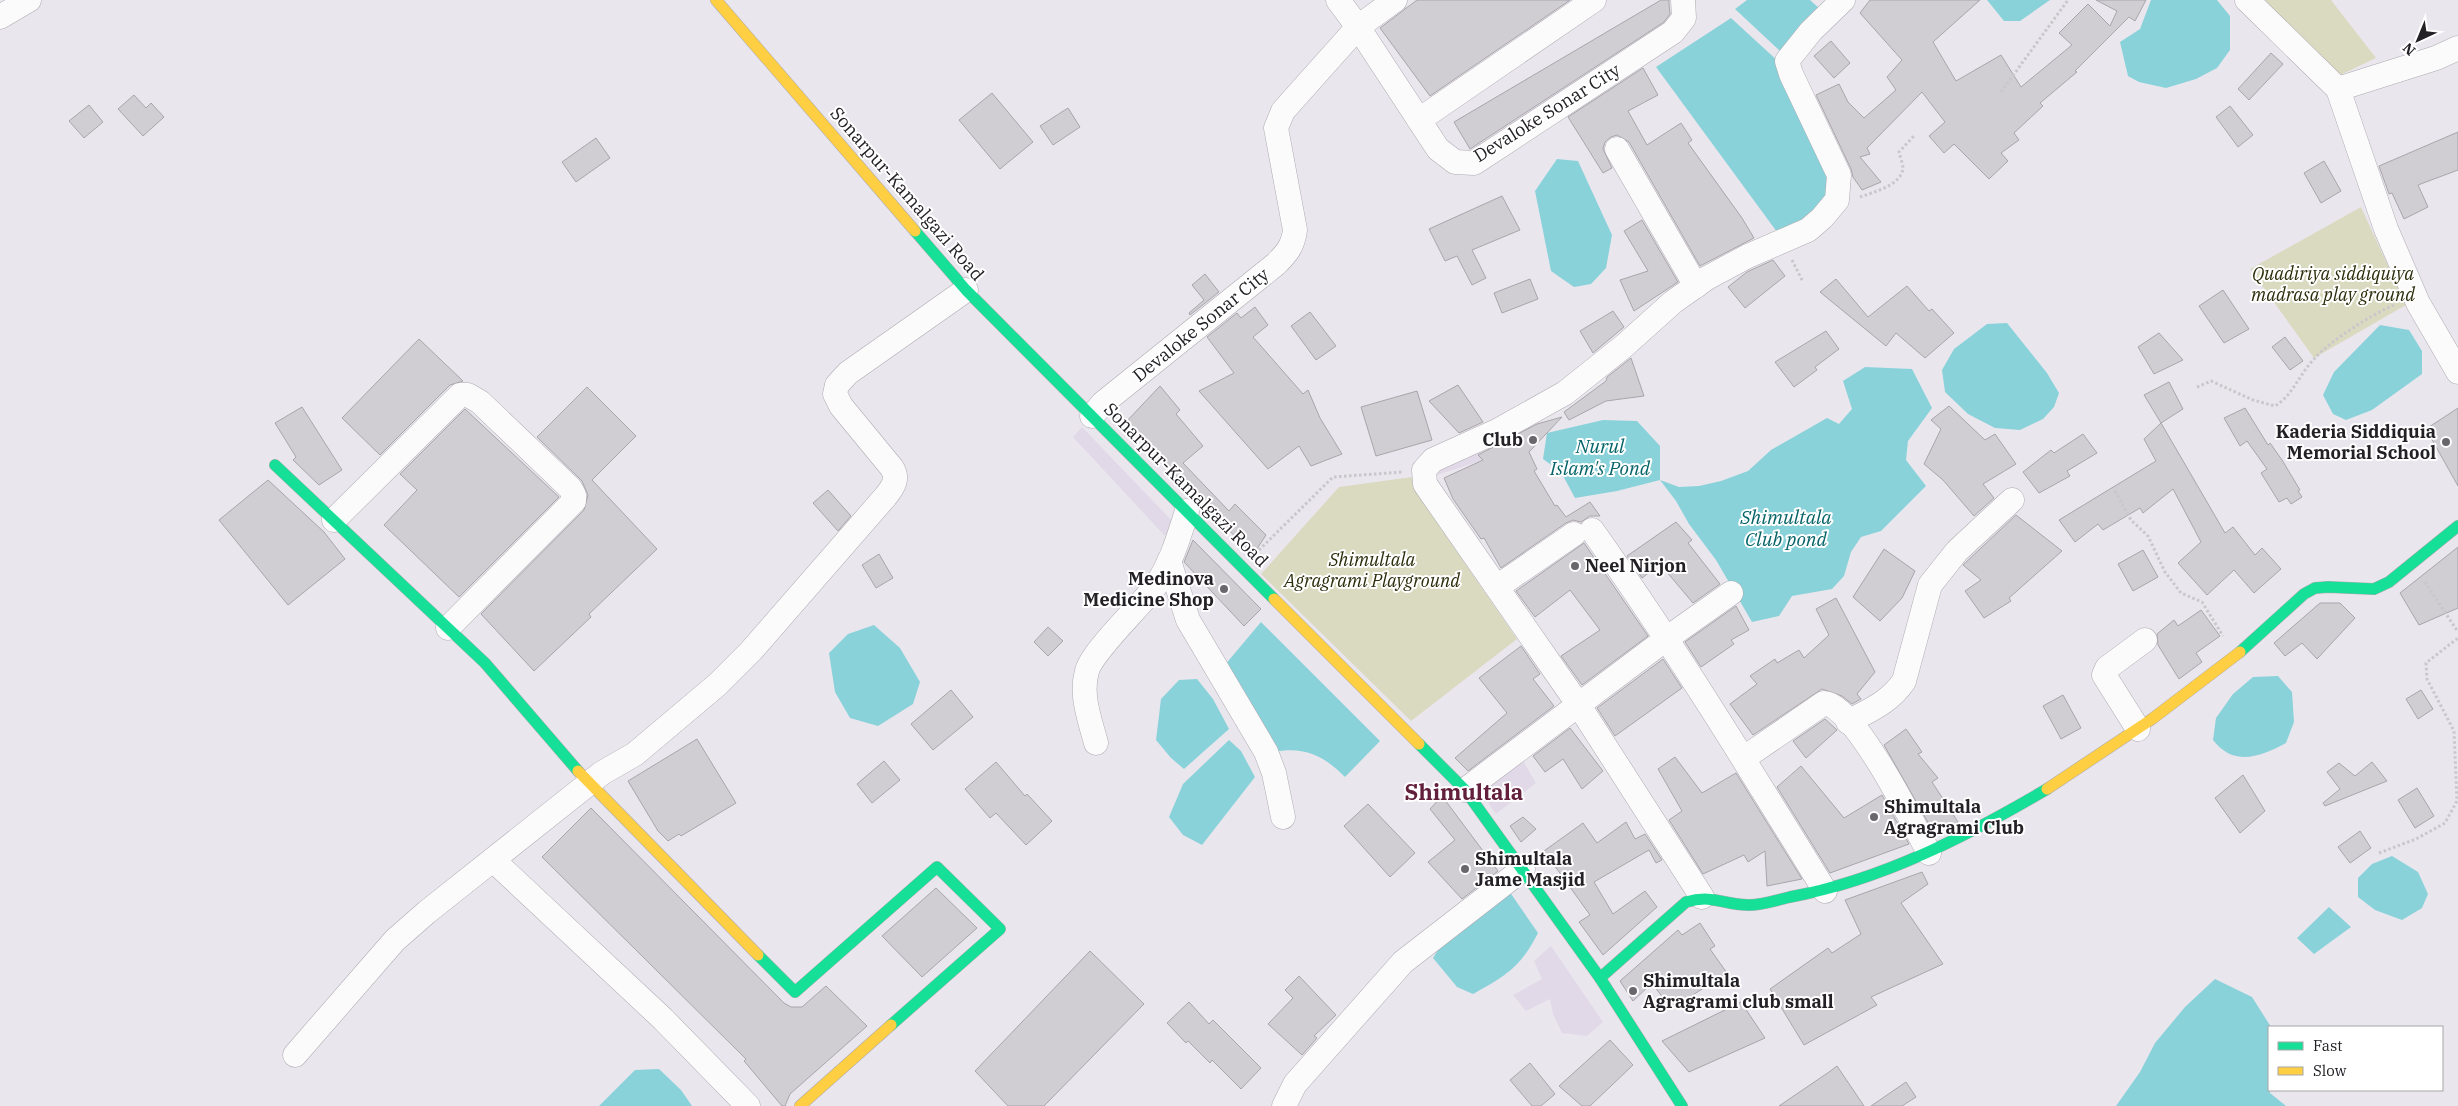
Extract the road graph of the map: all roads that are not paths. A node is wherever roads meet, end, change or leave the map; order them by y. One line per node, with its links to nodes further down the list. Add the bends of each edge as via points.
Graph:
1 (29, 0): 9 (street)
2 (716, 0): 16 (street, Sonarpur-Kamalgazi Road)
3 (1338, 0): 10 (street)
4 (1395, 0): 10 (street)
5 (1594, 0): 13 (street)
6 (1683, 0): 13 (street, Devaloke Sonar City, via 1684,18 1674,32 1474,162 1455,162 1438,149)
7 (1843, 0): 15 (street, via 1811,31 1787,61 1839,175 1837,200 1808,230 1748,256)
8 (2247, 0): 12 (street)
9 (0, 17)
10 (1358, 28): 13 (street, Devaloke Sonar City); 18 (street, Devaloke Sonar City, via 1283,111 1276,128 1295,230 1289,252 1103,403)
11 (2458, 48): 12 (street)
12 (2338, 89): 17 (street, via 2386,229 2415,296)
13 (1419, 120)
14 (1617, 149): 15 (street)
15 (1696, 286): 25 (street, via 1565,393 1497,431 1433,460 1424,470 1425,484)
16 (966, 290): 18 (street, Sonarpur-Kamalgazi Road); 35 (street, via 896,337 837,385 835,394 841,406 895,474 896,480 886,496 718,684 635,754)
17 (2458, 372)
18 (1092, 416): 21 (street, Sonarpur-Kamalgazi Road)
19 (275, 465): 22 (street)
20 (2012, 500): 31 (street, via 1957,551 1930,585 1904,681 1896,693 1886,702)
21 (1187, 511): 24 (street); 36 (street, Sonarpur-Kamalgazi Road)
22 (334, 520): 27 (street); 27 (street, via 460,395 474,397 507,428 570,488 574,501)
23 (2458, 526): 32 (street, via 2389,582 2374,589 2328,587 2315,588 2304,594 2253,642)
24 (1168, 561): 33 (street, via 1157,584 1087,670 1084,693); 37 (street, via 1188,620 1266,752)
25 (1497, 587): 28 (street, via 1583,532); 30 (street)
26 (1731, 593): 28 (street)
27 (448, 628): 35 (street, via 485,663)
28 (1666, 639): 30 (street); 34 (street)
29 (2145, 640): 32 (street, via 2107,668 2104,675)
30 (1578, 704): 36 (street); 42 (street)
31 (1848, 722): 34 (street, via 1836,707 1824,703); 38 (street, via 1884,769)
32 (2138, 729): 38 (street, via 2058,783 1983,827)
33 (1096, 743)
34 (1744, 758): 41 (street)
35 (588, 783): 39 (street); 46 (street, via 795,992 937,867 1000,929)
36 (1465, 790): 40 (street, Sonarpur-Kamalgazi Road)
37 (1283, 817)
38 (1929, 853): 41 (street)
39 (492, 860): 44 (street, via 395,940); 45 (street, via 662,1019)
40 (1523, 868): 43 (street, Sonarpur-Kamalgazi Road); 47 (street, via 1403,962 1295,1084)
41 (1825, 891): 42 (street, via 1749,905)
42 (1702, 897): 43 (street, via 1686,902)
43 (1600, 978): 48 (street, Sonarpur-Kamalgazi Road)
44 (294, 1055)
45 (748, 1106)
46 (800, 1106)
47 (1284, 1106)
48 (1682, 1106)

